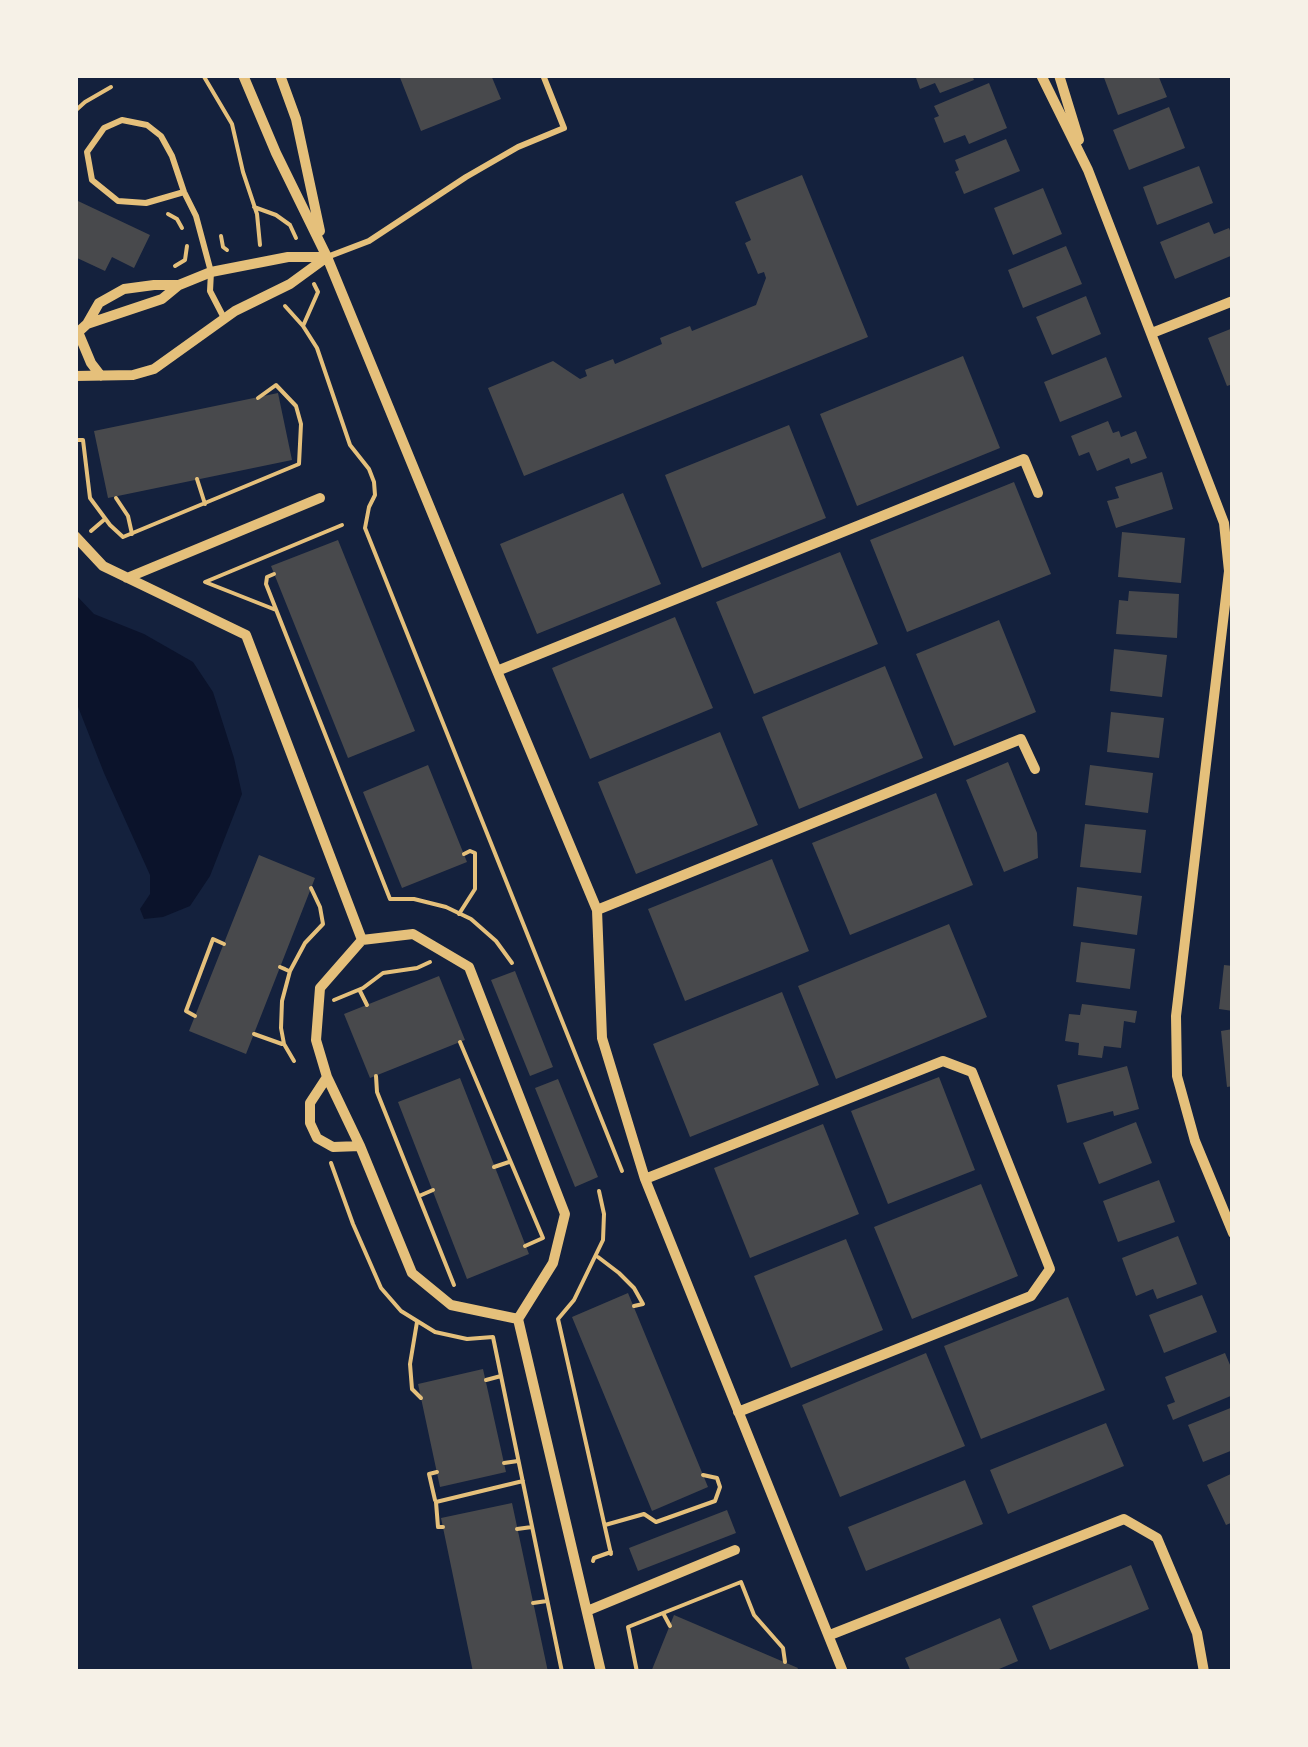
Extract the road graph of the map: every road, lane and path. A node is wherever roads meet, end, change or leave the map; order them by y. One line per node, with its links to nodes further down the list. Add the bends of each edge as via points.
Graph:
1 (203, 75): 11 (path, via 232,124)
2 (244, 75): 17 (street)
3 (280, 75): 17 (street)
4 (543, 75): 17 (lane, via 564,128 518,146 369,241)
5 (1041, 75): 9 (street)
6 (1059, 75): 9 (street)
7 (111, 87): 8 (path)
8 (75, 111)
9 (1088, 170): 25 (street)
10 (184, 192): 10 (lane, via 162,136 147,124 122,120 104,128 86,152 92,180 118,201 146,203); 19 (lane)
11 (254, 207): 13 (path); 15 (path)
12 (157, 212): 18 (path, via 177,219 187,246 184,260)
13 (290, 225)
14 (221, 236): 16 (path)
15 (260, 248)
16 (230, 252)
17 (327, 256): 19 (street); 23 (street); 43 (street)
18 (164, 268)
19 (211, 272): 20 (street); 23 (lane, via 210,291)
20 (179, 285): 24 (street, via 162,299); 24 (street, via 124,289 99,303)
21 (281, 297): 67 (path, via 317,348 350,446 369,469 375,495 365,528)
22 (1233, 301): 25 (street)
23 (224, 319): 27 (street, via 154,369)
24 (80, 331): 27 (street)
25 (1152, 333): 72 (street, via 1224,522 1229,571 1176,1016 1177,1076)
26 (75, 376): 27 (street)
27 (101, 376)
28 (258, 398): 34 (path, via 276,386 296,406 299,464)
29 (75, 440): 35 (path, via 83,440 90,498)
30 (197, 480): 34 (path)
31 (1038, 493): 43 (street, via 1024,460)
32 (116, 498): 38 (path)
33 (320, 498): 41 (street)
34 (204, 504): 38 (path)
35 (105, 519): 37 (path); 38 (path, via 123,537)
36 (342, 524): 42 (path, via 205,582)
37 (88, 534)
38 (132, 534)
39 (75, 536): 41 (street, via 103,566)
40 (274, 574): 42 (path, via 266,584)
41 (126, 578): 49 (street, via 246,635)
42 (276, 610): 48 (path, via 390,898)
43 (497, 671): 47 (street)
44 (1034, 769): 47 (street, via 1021,739)
45 (464, 854): 48 (path, via 474,854 475,888)
46 (312, 888): 59 (path, via 323,924 287,970)
47 (598, 910): 68 (street, via 602,1038)
48 (460, 914): 52 (path, via 496,940)
49 (362, 940): 62 (street, via 320,988 316,1040); 77 (street, via 413,934 470,967 565,1214 553,1263)
50 (224, 944): 56 (path, via 212,939 186,1011)
51 (438, 958): 53 (path, via 383,973)
52 (512, 962)
53 (359, 990): 54 (path); 55 (path)
54 (334, 1000)
55 (367, 1004)
56 (195, 1016)
57 (254, 1034): 59 (path)
58 (460, 1042): 65 (path)
59 (284, 1044): 60 (path)
60 (294, 1060)
61 (376, 1076): 71 (path)
62 (327, 1077): 63 (street); 63 (street, via 310,1103 310,1122 332,1148)
63 (360, 1146): 77 (street, via 412,1273 452,1305)
64 (327, 1151): 78 (path, via 382,1288)
65 (510, 1161): 66 (path); 73 (path, via 543,1238)
66 (494, 1167)
67 (624, 1174)
68 (644, 1179): 82 (street); 82 (street, via 943,1061 972,1072 1050,1268 1031,1296)
69 (433, 1190): 71 (path)
70 (600, 1190): 74 (path, via 603,1240)
71 (418, 1196): 75 (path)
72 (1233, 1233)
73 (525, 1246)
74 (596, 1256): 76 (path, via 634,1288 643,1304); 89 (path, via 558,1318)
75 (454, 1285)
76 (634, 1306)
77 (518, 1319): 97 (street)
78 (416, 1322): 79 (path, via 467,1340 492,1337); 81 (path, via 410,1364 412,1389)
79 (501, 1376): 80 (path); 83 (path)
80 (486, 1380)
81 (421, 1398)
82 (738, 1412): 100 (street)
83 (518, 1461): 84 (path); 87 (path)
84 (504, 1463)
85 (437, 1472): 88 (path, via 429,1474)
86 (703, 1475): 89 (path, via 717,1478 715,1501 656,1522 644,1514)
87 (522, 1481): 88 (path); 90 (path)
88 (436, 1502): 91 (path)
89 (605, 1524): 94 (path, via 611,1553)
90 (532, 1526): 92 (path); 95 (path)
91 (443, 1527)
92 (518, 1529)
93 (735, 1550): 97 (street)
94 (592, 1565)
95 (548, 1602): 96 (path); 102 (path)
96 (533, 1604)
97 (587, 1611): 103 (street)
98 (664, 1613): 99 (path); 101 (path, via 741,1582); 104 (path, via 628,1626)
99 (670, 1626)
100 (830, 1636): 105 (street); 106 (street, via 1124,1519 1157,1538 1197,1633)
101 (785, 1662)
102 (562, 1672)
103 (601, 1672)
104 (637, 1672)
105 (844, 1672)
106 (1204, 1672)

